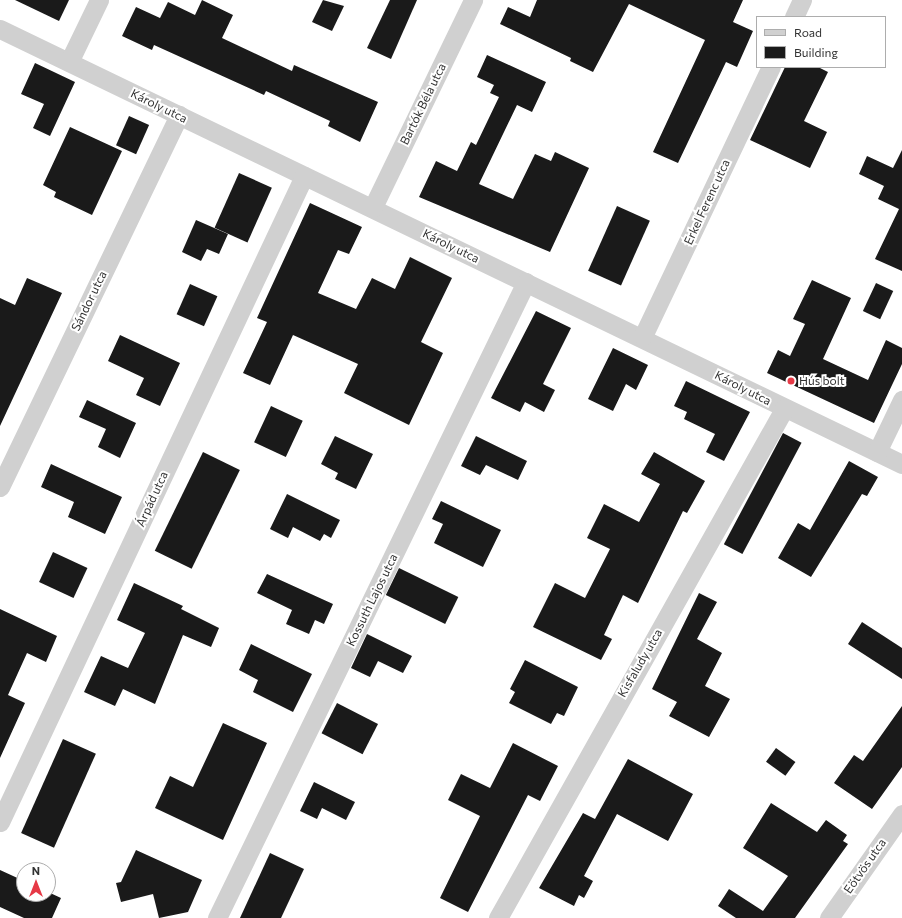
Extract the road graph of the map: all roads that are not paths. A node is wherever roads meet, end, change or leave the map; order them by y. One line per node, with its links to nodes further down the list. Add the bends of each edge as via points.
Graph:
1 (99, 0): 6 (street)
2 (472, 0): 10 (street, Bartók Béla utca)
3 (802, 0): 4 (street)
4 (794, 16)
5 (0, 29): 6 (street, Károly utca)
6 (69, 62): 8 (street, Károly utca)
7 (771, 68): 12 (street, Erkel Ferenc utca)
8 (178, 115): 9 (street, Károly utca); 17 (street, Sándor utca)
9 (304, 176): 10 (street, Károly utca); 19 (street, Árpád utca)
10 (373, 207): 11 (street, Károly utca)
11 (526, 282): 12 (street, Károly utca); 20 (street, Kossuth Lajos utca)
12 (644, 336): 14 (street, Károly utca)
13 (902, 400): 15 (street)
14 (784, 409): 15 (street, Károly utca); 21 (street, Kisfaludy utca)
15 (877, 452): 16 (street, Károly utca)
16 (902, 464)
17 (0, 487)
18 (902, 814): 22 (street, Eötvös utca)
19 (0, 822)
20 (217, 918)
21 (498, 918)
22 (829, 918)

